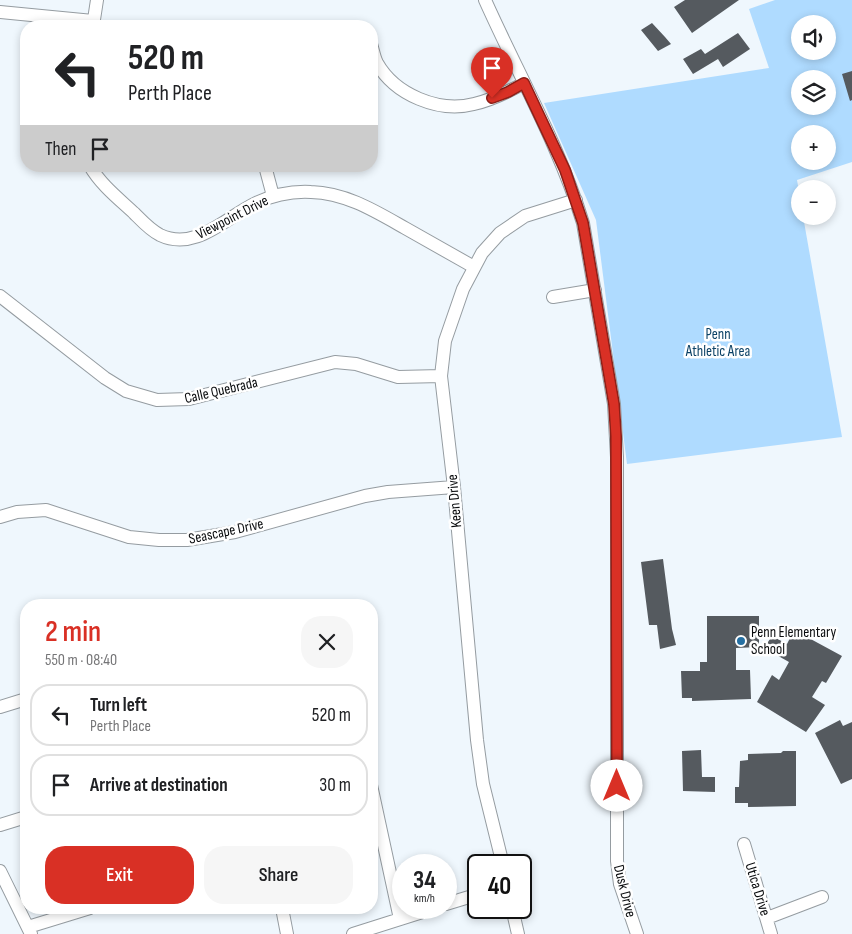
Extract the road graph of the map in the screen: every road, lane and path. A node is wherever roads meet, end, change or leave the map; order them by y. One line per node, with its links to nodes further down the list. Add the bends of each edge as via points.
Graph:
1 (97, 0): 5 (street)
2 (485, 0): 7 (street, Dusk Drive)
3 (0, 12): 4 (street)
4 (62, 20)
5 (94, 20)
6 (378, 64): 7 (street, via 389,78 413,96 453,106 475,104)
7 (524, 83): 11 (street, Dusk Drive)
8 (93, 172): 10 (street, Viewpoint Drive, via 147,226 160,235 176,239 202,235)
9 (267, 172): 10 (street)
10 (273, 196): 12 (street, Viewpoint Drive, via 310,192 335,195 364,205)
11 (576, 200): 12 (street, Keen Drive, via 525,216 500,233); 13 (street, Dusk Drive)
12 (474, 267): 16 (street, Keen Drive, via 462,289 446,339)
13 (595, 290): 15 (street); 40 (street, Dusk Drive, via 614,404 617,457 617,860 620,884)
14 (0, 296): 16 (street, Calle Quebrada, via 126,392 157,400 190,400 335,362 356,364 398,377)
15 (553, 297)
16 (442, 376): 17 (street, Keen Drive)
17 (454, 486): 18 (street, Seascape Drive, via 365,496 234,532 187,540 129,537 46,510); 25 (street, Keen Drive, via 477,740 483,784)
18 (0, 516)
19 (20, 702): 20 (street)
20 (0, 708)
21 (378, 817): 27 (street)
22 (20, 819): 23 (street)
23 (0, 825)
24 (744, 844): 33 (street, Utica Drive)
25 (500, 854)
26 (0, 871): 29 (street)
27 (392, 882)
28 (822, 898): 33 (street)
29 (20, 911)
30 (22, 914): 36 (street)
31 (74, 914): 36 (street)
32 (283, 914): 37 (street)
33 (767, 918): 41 (street, Utica Drive)
34 (400, 919): 38 (street)
35 (515, 919): 39 (street)
36 (30, 931)
37 (287, 934)
38 (353, 934)
39 (518, 934)
40 (637, 934)
41 (771, 934)

